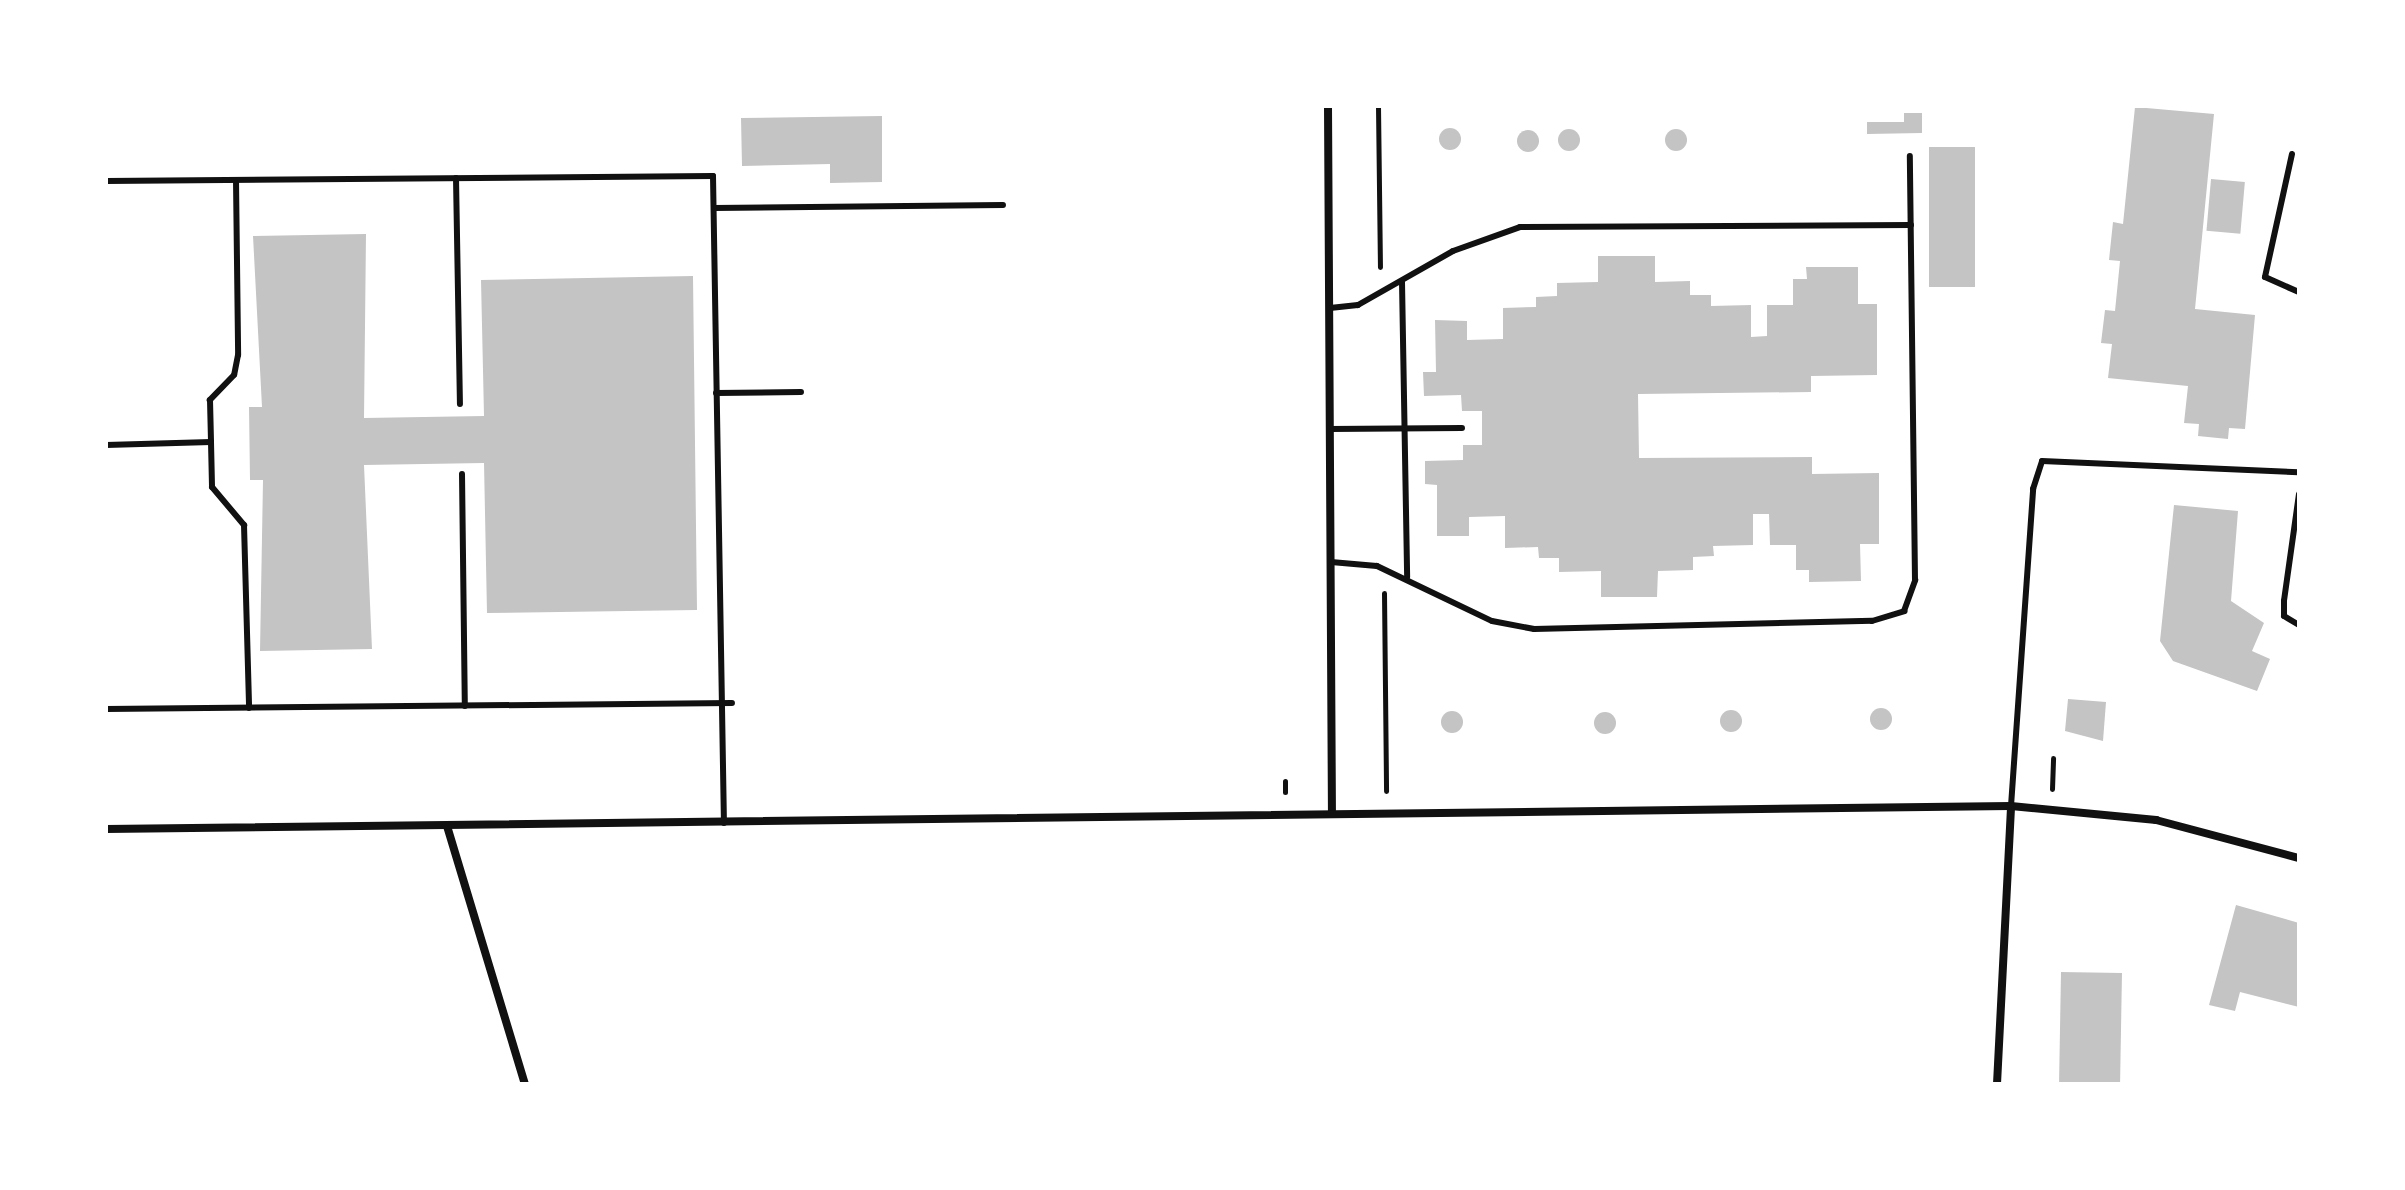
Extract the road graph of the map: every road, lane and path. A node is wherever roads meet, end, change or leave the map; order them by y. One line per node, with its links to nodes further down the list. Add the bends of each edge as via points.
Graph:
1 (1328, 106): 12 (street)
2 (2292, 154): 11 (lane, via 2265,277)
3 (1910, 156): 9 (lane)
4 (456, 178): 5 (lane); 8 (lane, via 713,176); 15 (lane)
5 (236, 180): 6 (lane); 19 (lane, via 238,355 234,375 210,400)
6 (106, 181)
7 (1003, 205): 8 (lane)
8 (714, 208): 14 (lane)
9 (1911, 225): 10 (lane, via 1520,227 1481,237); 25 (lane, via 1915,580 1904,611 1872,621 1534,629 1492,621)
10 (1402, 282): 12 (lane, via 1358,305); 18 (lane)
11 (2299, 292)
12 (1330, 308): 17 (street)
13 (801, 392): 14 (lane)
14 (716, 393): 27 (lane)
15 (460, 404)
16 (1462, 428): 18 (lane)
17 (1330, 429): 18 (lane); 24 (street)
18 (1404, 429): 25 (lane)
19 (211, 442): 20 (lane); 30 (lane, via 212,487 244,525)
20 (106, 445)
21 (2299, 472): 32 (lane, via 2042,461 2033,489)
22 (462, 474): 29 (lane)
23 (2299, 494): 26 (lane, via 2284,601 2284,616)
24 (1331, 562): 25 (lane); 33 (street)
25 (1407, 577)
26 (2299, 625)
27 (721, 703): 28 (lane); 29 (lane); 34 (lane)
28 (732, 703)
29 (465, 706): 30 (lane)
30 (249, 708): 31 (lane)
31 (106, 709)
32 (2011, 806): 33 (street); 37 (street, via 2156,820); 39 (street)
33 (1332, 813): 34 (street)
34 (724, 823): 35 (street)
35 (447, 826): 36 (street); 38 (street)
36 (106, 829)
37 (2299, 858)
38 (525, 1084)
39 (1997, 1084)

